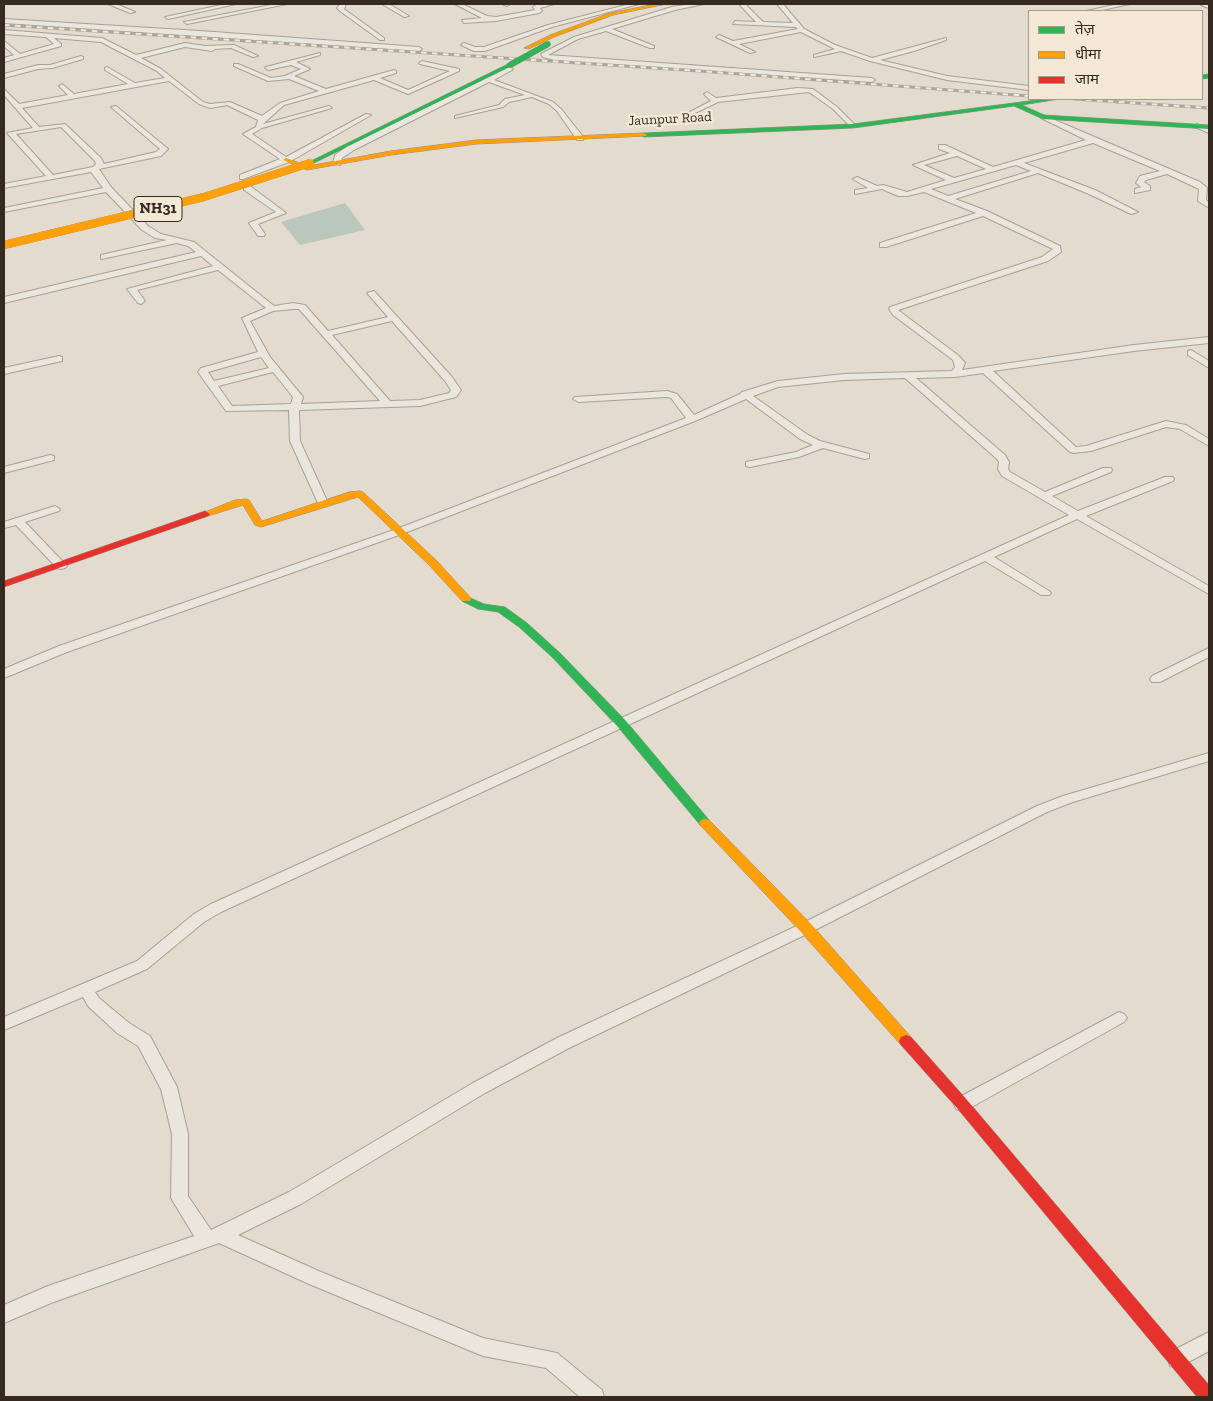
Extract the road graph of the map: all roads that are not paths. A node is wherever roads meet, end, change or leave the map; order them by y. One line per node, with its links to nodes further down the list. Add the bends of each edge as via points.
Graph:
1 (111, 4): 18 (street)
2 (234, 4): 21 (street)
3 (284, 4): 25 (street)
4 (343, 4): 34 (street, via 340,8)
5 (385, 4): 20 (street)
6 (458, 4): 22 (street)
7 (551, 4): 19 (street, via 536,7 539,11)
8 (636, 4): 28 (street)
9 (663, 4): 58 (main road, NH31, via 612,14 552,36 527,48)
10 (681, 4): 58 (main road, NH31, bridge, via 612,19 548,44)
11 (701, 4): 30 (street, via 674,8)
12 (742, 4): 27 (street)
13 (780, 4): 29 (street)
14 (1126, 4): 17 (street)
15 (1203, 4): 16 (street)
16 (1209, 6)
17 (1093, 10)
18 (132, 12)
19 (518, 15): 22 (street); 28 (street)
20 (406, 16)
21 (168, 18)
22 (493, 19): 23 (street)
23 (464, 21)
24 (4, 22): 40 (street)
25 (187, 22)
26 (735, 23): 27 (street)
27 (762, 25): 29 (street)
28 (547, 28): 38 (street, via 482,50)
29 (800, 28): 37 (street); 41 (street)
30 (607, 29): 39 (street); 67 (street, via 570,40 544,55)
31 (4, 32): 32 (street)
32 (48, 36): 42 (street, via 59,45); 49 (street, via 102,40)
33 (719, 37): 37 (street)
34 (382, 39)
35 (944, 39): 53 (street)
36 (4, 43): 48 (street)
37 (733, 43): 43 (street)
38 (464, 45)
39 (652, 47)
40 (419, 49)
41 (841, 49): 47 (street); 53 (street)
42 (43, 50): 44 (street); 48 (street)
43 (752, 52)
44 (51, 54)
45 (318, 54): 55 (street)
46 (255, 56): 49 (street, via 232,46 185,46)
47 (816, 56)
48 (20, 57): 52 (street)
49 (136, 57): 65 (street)
50 (58, 58): 54 (street)
51 (81, 58): 54 (street)
52 (4, 60)
53 (872, 60): 70 (street, via 947,78)
54 (66, 62): 62 (street, via 24,68)
55 (290, 62): 59 (street); 63 (street, via 307,69)
56 (422, 62): 64 (street, via 456,70 408,92)
57 (236, 65): 63 (street, via 270,80)
58 (508, 65): 66 (street); 99 (main road, NH31)
59 (268, 68)
60 (107, 69): 69 (street)
61 (394, 72): 64 (street)
62 (4, 76)
63 (289, 77): 72 (street)
64 (375, 78): 72 (street)
65 (169, 79): 69 (street); 86 (street, via 201,104 228,103)
66 (489, 80): 74 (street); 100 (street, via 346,150 338,157)
67 (872, 80)
68 (62, 86): 75 (street)
69 (135, 86): 75 (street)
70 (1028, 88)
71 (4, 91): 79 (street)
72 (326, 92): 86 (street, via 282,104)
73 (707, 94): 76 (street)
74 (533, 95): 84 (street); 93 (street, via 559,110)
75 (73, 97): 79 (street)
76 (716, 100): 82 (street); 87 (street, via 811,90)
77 (1049, 100): 78 (main road, Jaunpur Road)
78 (1016, 105): 85 (main road); 87 (main road, Jaunpur Road)
79 (20, 106): 90 (street)
80 (114, 107): 101 (street, via 164,149 158,154)
81 (329, 108): 86 (street)
82 (691, 113)
83 (368, 114): 97 (street)
84 (457, 117)
85 (1042, 117): 88 (main road); 94 (street)
86 (260, 123): 97 (street, via 246,135)
87 (853, 126): 93 (main road, Jaunpur Road)
88 (1197, 126): 89 (main road); 91 (street)
89 (1209, 127)
90 (37, 128): 92 (street); 101 (street, via 63,125 98,160)
91 (1209, 131)
92 (7, 133): 105 (street)
93 (580, 138): 100 (main road, Jaunpur Road, via 476,142)
94 (1094, 140): 98 (street); 104 (street)
95 (942, 148): 96 (street)
96 (956, 154): 102 (street); 107 (street, via 917,165)
97 (286, 160): 99 (main road, via 301,167); 118 (street, via 218,186)
98 (1016, 162): 102 (street); 103 (street)
99 (307, 163): 100 (main road, Jaunpur Road); 109 (street); 123 (main road, NH31, bridge, via 146,208); 126 (main road, NH31, bridge, via 195,200)
100 (337, 163)
101 (97, 168): 105 (street); 111 (street)
102 (992, 169): 107 (street)
103 (1038, 171): 115 (street); 119 (street)
104 (1169, 171): 113 (street, via 1143,178 1140,183 1147,188); 116 (street, via 1201,186 1202,201)
105 (51, 177): 108 (street)
106 (857, 179): 110 (street)
107 (952, 180): 112 (street)
108 (4, 186)
109 (247, 188): 121 (street); 122 (street, via 282,212 253,223)
110 (875, 188): 112 (street, via 883,187 904,194); 114 (street)
111 (108, 189): 117 (street); 118 (street)
112 (924, 189): 115 (street)
113 (1138, 191)
114 (858, 192)
115 (946, 199): 120 (street)
116 (1209, 206)
117 (4, 210)
118 (128, 211): 121 (street); 123 (street)
119 (1134, 212)
120 (984, 213): 125 (street); 144 (street, via 1052,244 1057,252 1045,259 893,309 956,358 960,368)
121 (137, 220): 124 (street, via 152,233); 126 (street)
122 (261, 234)
123 (4, 240)
124 (181, 240): 127 (street); 128 (street)
125 (883, 245)
126 (4, 247)
127 (203, 253): 129 (street); 131 (street)
128 (104, 257)
129 (220, 267): 132 (street, via 131,290); 133 (street)
130 (371, 293): 134 (street)
131 (4, 300)
132 (141, 301)
133 (272, 309): 135 (street, via 302,307); 137 (street, via 246,318)
134 (392, 318): 135 (street); 149 (street, via 456,390 453,395 436,400)
135 (326, 334): 149 (street)
136 (1209, 340): 142 (street)
137 (263, 353): 141 (street); 146 (street, via 204,370)
138 (1191, 353): 140 (street)
139 (59, 359): 143 (street)
140 (1209, 366)
141 (275, 369): 146 (street); 150 (street, via 298,397)
142 (986, 370): 144 (street); 152 (street, via 1074,450 1088,449 1166,424 1183,427)
143 (4, 371)
144 (955, 374): 145 (street)
145 (908, 376): 147 (street, via 805,380); 160 (street, via 1001,457 1006,474)
146 (211, 385): 150 (street, via 229,409)
147 (745, 394): 151 (street); 153 (street, via 804,437)
148 (578, 399): 151 (street, via 667,394 674,396)
149 (388, 404): 150 (street)
150 (296, 406): 161 (street, via 293,414 295,440)
151 (692, 419): 166 (street)
152 (1209, 444)
153 (822, 445): 154 (street); 156 (street, via 799,454)
154 (865, 456)
155 (50, 458): 157 (street)
156 (750, 464)
157 (4, 470)
158 (1107, 470): 160 (street)
159 (1169, 479): 163 (street)
160 (1044, 496): 163 (street)
161 (323, 503): 166 (main road, via 360,494); 168 (main road, via 261,524 246,502 238,502)
162 (55, 509): 164 (street)
163 (1078, 515): 167 (street); 170 (street)
164 (18, 520): 165 (street); 168 (street)
165 (4, 525)
166 (398, 532): 173 (street, via 71,646); 175 (main road, via 468,601 482,607 501,609 523,625 556,654)
167 (986, 557): 171 (street); 175 (street)
168 (61, 566): 169 (main road)
169 (4, 584)
170 (1209, 591)
171 (1044, 593)
172 (1209, 652): 174 (street)
173 (4, 674)
174 (1156, 679)
175 (622, 724): 177 (main road, via 702,819); 178 (street, via 216,908 142,965)
176 (1209, 757): 177 (street, via 1042,809)
177 (806, 928): 181 (main road); 182 (street, via 563,1043 479,1088 295,1198)
178 (86, 990): 180 (street); 182 (street, via 93,1002 144,1041 168,1087 180,1134 180,1198)
179 (1119, 1018): 181 (street)
180 (4, 1024)
181 (962, 1104): 185 (main road)
182 (213, 1237): 183 (street, via 48,1295); 186 (street, via 483,1346 550,1360)
183 (4, 1314)
184 (1209, 1341): 185 (street)
185 (1177, 1360): 187 (main road)
186 (595, 1397)
187 (1208, 1397)

